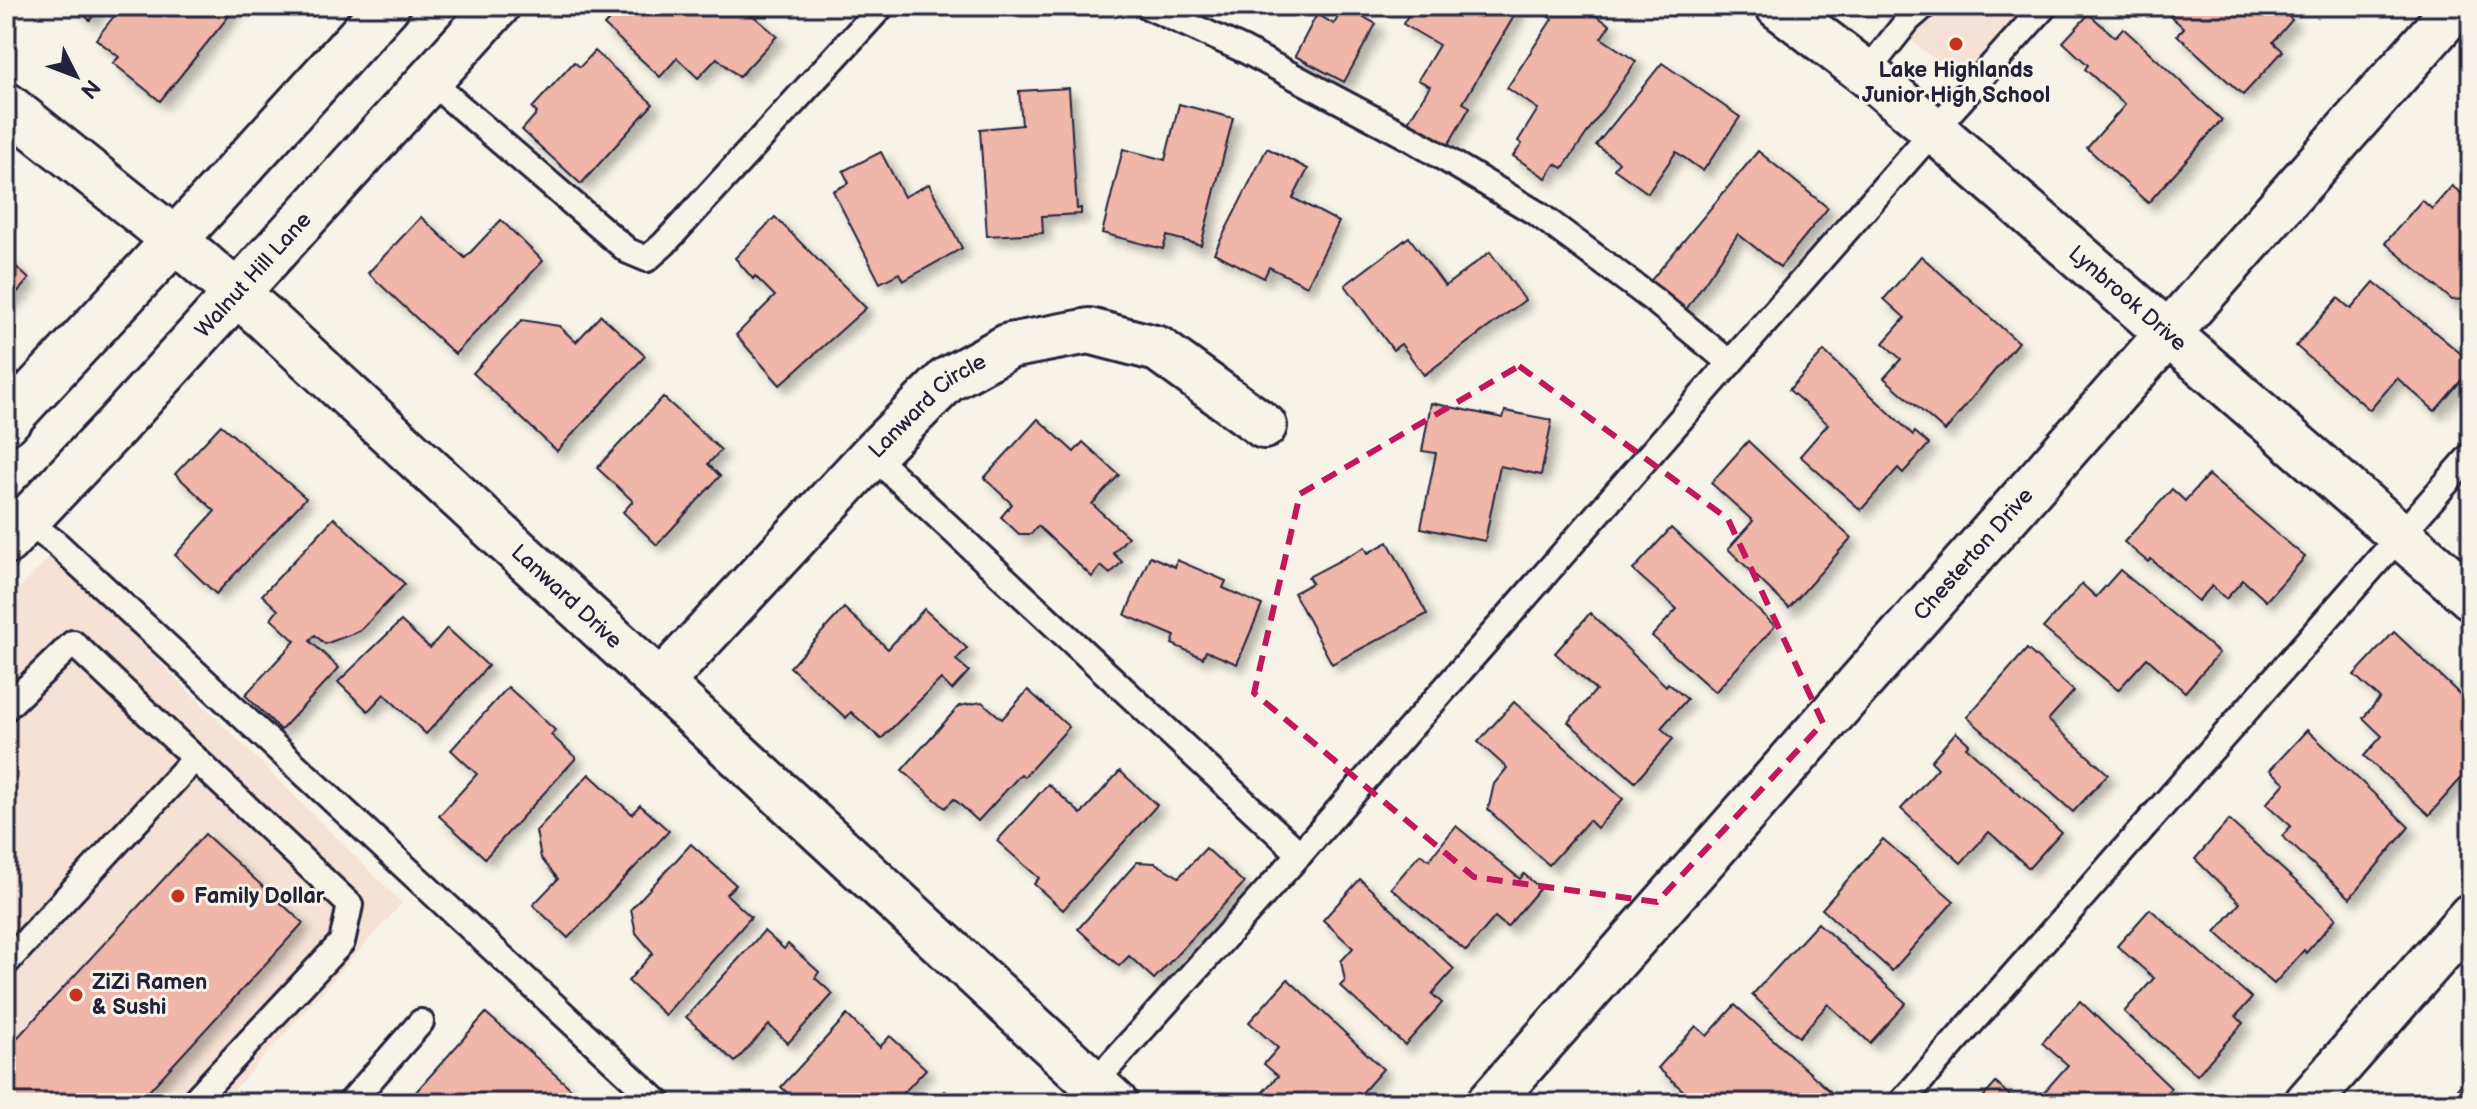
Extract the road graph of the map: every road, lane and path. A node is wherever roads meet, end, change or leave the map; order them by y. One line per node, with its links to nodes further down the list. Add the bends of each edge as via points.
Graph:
1 (387, 6): 13 (street)
2 (497, 6): 10 (street, Walnut Hill Lane)
3 (882, 6): 10 (lane, via 647,259 628,251)
4 (1147, 6): 16 (lane, via 1244,50 1410,138 1538,214)
5 (1778, 6): 9 (street, Lynbrook Drive)
6 (1924, 6): 9 (lane)
7 (2045, 6): 12 (lane)
8 (2457, 6): 15 (street, Chesterton Drive)
9 (1866, 73): 12 (street, Lynbrook Drive)
10 (430, 81): 14 (street, Walnut Hill Lane)
11 (6, 105): 13 (street, Lanward Drive)
12 (1934, 130): 15 (street, Lynbrook Drive); 16 (lane)
13 (175, 240): 14 (street, Lanward Drive); 17 (street)
14 (235, 292): 21 (street, Walnut Hill Lane); 24 (street, Lanward Drive)
15 (2167, 333): 22 (street, Lynbrook Drive); 35 (street, Chesterton Drive)
16 (1730, 363): 27 (lane)
17 (6, 422)
18 (1264, 426): 19 (street, Lanward Circle, via 1158,349 1089,331 1009,346 947,380)
19 (872, 455): 24 (street, Lanward Circle); 27 (lane)
20 (2471, 455): 22 (lane)
21 (16, 531): 34 (lane, via 57,544)
22 (2400, 534): 23 (street, Lynbrook Drive); 36 (lane)
23 (2471, 597)
24 (660, 683): 31 (street, Lanward Drive)
25 (6, 708): 26 (lane, via 73,643)
26 (195, 758): 29 (lane); 32 (lane, via 350,905 342,942)
27 (1300, 854): 31 (lane)
28 (2471, 916): 37 (street)
29 (6, 963)
30 (421, 1022): 33 (lane)
31 (1104, 1093)
32 (192, 1103)
33 (350, 1103)
34 (659, 1103)
35 (1489, 1103)
36 (1901, 1103)
37 (2307, 1103)

